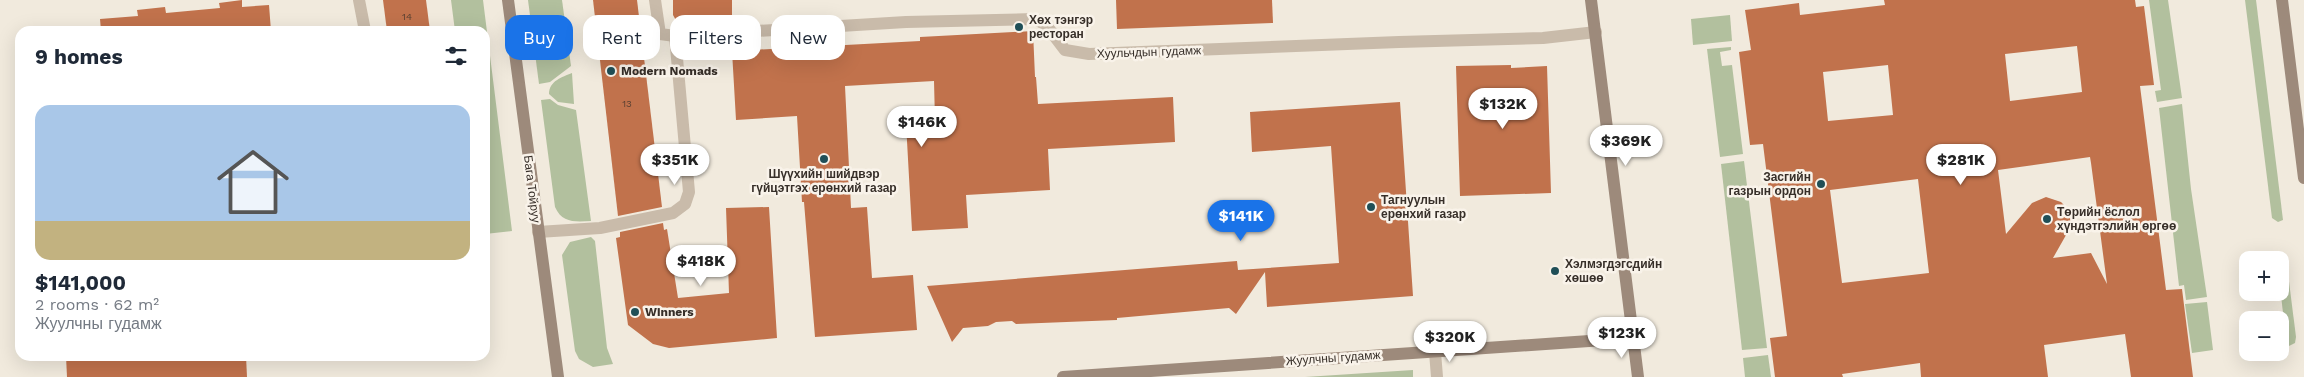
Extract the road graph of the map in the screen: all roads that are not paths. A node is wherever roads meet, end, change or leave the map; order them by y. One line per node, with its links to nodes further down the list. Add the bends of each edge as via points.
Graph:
1 (359, 0): 6 (street)
2 (508, 0): 12 (main road, Бага Тойруу)
3 (655, 0): 9 (street, via 660,34)
4 (1592, 0): 8 (main road)
5 (2282, 0): 11 (main road)
6 (364, 26)
7 (761, 31): 8 (street, Хуульчдын гудамж, via 906,22 1035,19 1046,25 1065,50 1089,54 1544,38)
8 (1596, 32): 13 (main road)
9 (670, 35)
10 (677, 60): 12 (street, via 689,192 685,204 674,212 600,228)
11 (2304, 178)
12 (538, 232): 15 (main road, Бага Тойруу)
13 (1633, 338): 14 (main road, Жуулчны гудамж); 18 (main road)
14 (1435, 352): 16 (main road, Жуулчны гудамж); 17 (street)
15 (558, 377)
16 (1063, 377)
17 (1438, 377)
18 (1638, 377)

